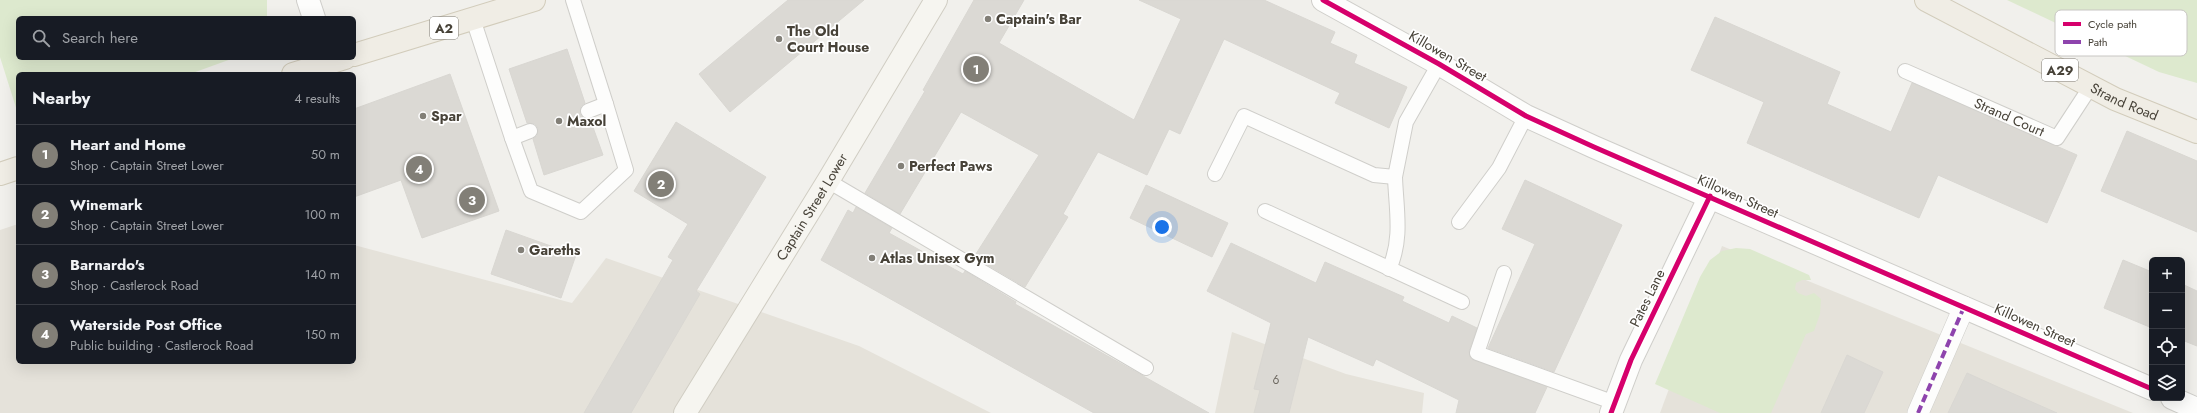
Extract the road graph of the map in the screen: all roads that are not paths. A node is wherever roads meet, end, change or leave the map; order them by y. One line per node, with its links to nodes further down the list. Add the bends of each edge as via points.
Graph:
1 (308, 0): 7 (street)
2 (534, 0): 8 (main road, A2)
3 (573, 0): 15 (lane)
4 (936, 0): 25 (main road, Captain Street Lower)
5 (1325, 0): 11 (street, Killowen Street)
6 (1926, 0): 14 (main road, Strand Road / A29)
7 (313, 16)
8 (474, 19): 9 (main road, A2); 20 (lane)
9 (356, 54)
10 (334, 60): 13 (main road)
11 (1439, 64): 17 (street, Killowen Street); 24 (lane, via 1406,122)
12 (1905, 70): 14 (lane, Strand Court, via 2057,138)
13 (299, 72)
14 (2090, 86): 19 (main road, Strand Road / A29, via 2115,99)
15 (606, 104): 16 (lane); 20 (lane, via 626,170 581,212 531,191)
16 (588, 111)
17 (1526, 116): 26 (street, Killowen Street); 28 (lane, via 1499,168)
18 (530, 131): 20 (lane)
19 (2197, 132)
20 (512, 138)
21 (16, 169): 22 (main road)
22 (0, 174)
23 (1215, 174): 24 (lane, via 1244,116 1374,175)
24 (1395, 177): 29 (lane, via 1398,239 1396,253)
25 (828, 181): 33 (lane); 38 (main road, Captain Street Lower)
26 (1710, 196): 32 (street, Killowen Street); 36 (street, Pates Lane, via 1631,360)
27 (1265, 211): 29 (lane)
28 (1459, 222)
29 (1389, 269): 31 (lane)
30 (1504, 273): 36 (lane, via 1477,353)
31 (1462, 302)
32 (1964, 307): 34 (street, Killowen Street); 39 (street)
33 (1146, 368)
34 (2149, 388)
35 (2179, 401): 37 (street)
36 (1613, 408)
37 (2197, 409)
38 (685, 413)
39 (1918, 413)

